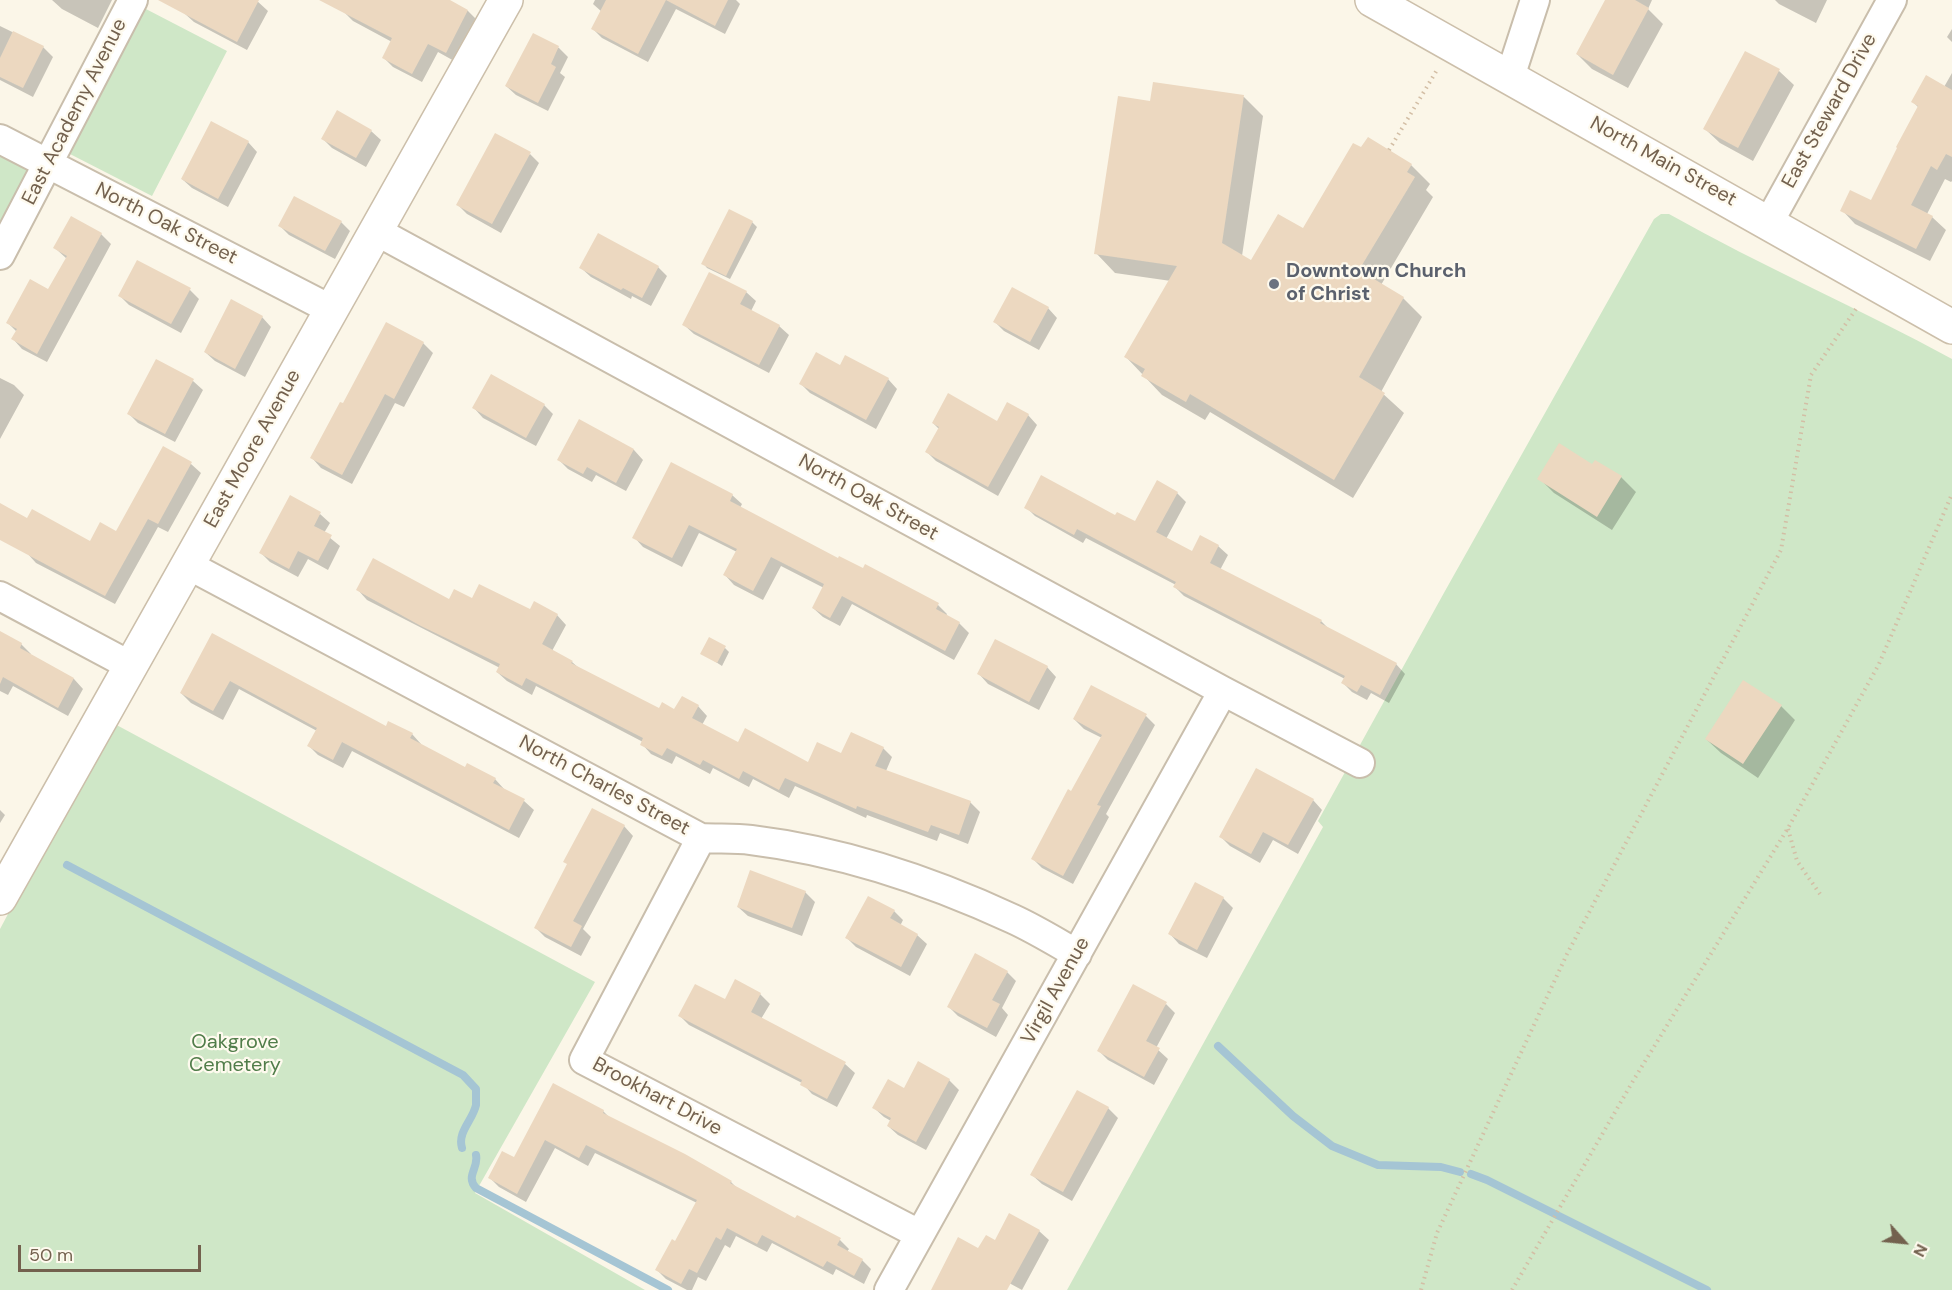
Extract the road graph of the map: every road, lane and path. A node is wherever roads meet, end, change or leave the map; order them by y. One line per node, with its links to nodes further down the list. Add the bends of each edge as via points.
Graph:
1 (133, 0): 10 (street, East Academy Avenue)
2 (506, 0): 12 (street, East Moore Avenue)
3 (1372, 0): 7 (street, North Main Street)
4 (1535, 0): 7 (street)
5 (1892, 0): 11 (street, East Steward Drive)
6 (1437, 70): 9 (path)
7 (1510, 77): 11 (street, North Main Street)
8 (0, 139): 10 (street, North Oak Street)
9 (1389, 150)
10 (48, 164): 13 (street, East Academy Avenue); 15 (street, North Oak Street)
11 (1769, 222): 14 (street, North Main Street)
12 (376, 231): 15 (street, East Moore Avenue); 21 (street, North Oak Street)
13 (0, 255)
14 (1872, 281): 16 (street, North Main Street); 30 (path, via 1811,375 1781,550 1567,954 1437,1233)
15 (332, 310): 18 (street, East Moore Avenue)
16 (1952, 327)
17 (1952, 494): 23 (path, via 1879,664)
18 (188, 565): 20 (street, East Moore Avenue); 24 (street, North Charles Street)
19 (0, 596): 20 (street)
20 (131, 666): 26 (street, East Moore Avenue)
21 (1223, 691): 22 (street, North Oak Street); 27 (street, Virgil Avenue)
22 (1360, 763)
23 (1788, 828): 25 (path, via 1797,861); 31 (path, via 1633,1081)
24 (701, 838): 27 (street, North Charles Street, via 800,848 875,866 951,891); 28 (street, Brookhart Drive, via 584,1060)
25 (1821, 894)
26 (0, 898)
27 (1077, 954): 28 (street, Virgil Avenue)
28 (919, 1234): 29 (street, Virgil Avenue)
29 (889, 1290)
30 (1421, 1290)
31 (1512, 1290)

